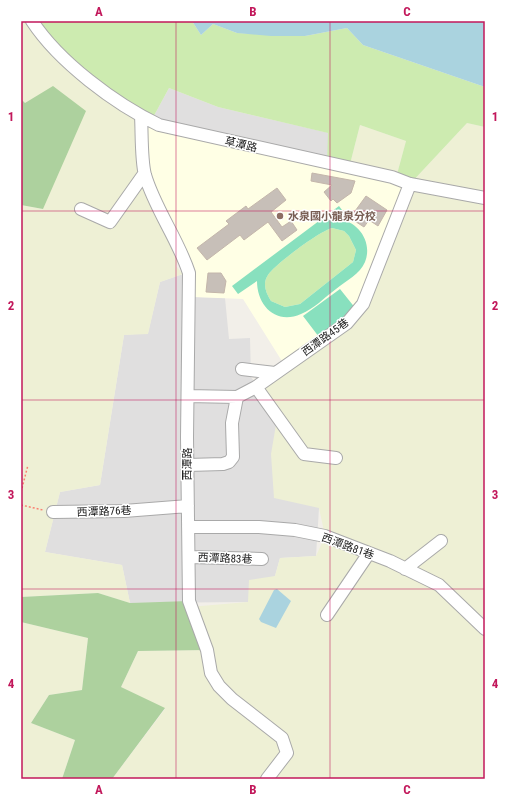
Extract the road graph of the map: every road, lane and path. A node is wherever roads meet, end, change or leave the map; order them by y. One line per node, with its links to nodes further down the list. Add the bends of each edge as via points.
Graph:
1 (32, 21): 2 (street, 草潭路, via 63,57 107,94)
2 (141, 116): 3 (street, 西潭路); 4 (street, 草潭路, via 159,125 392,177)
3 (144, 174): 6 (street, via 110,222); 10 (street, 西潭路, via 182,252 189,273)
4 (410, 184): 5 (street, 草潭路); 8 (street, 西潭路45巷, via 363,304 347,323)
5 (485, 198)
6 (81, 209)
7 (242, 369): 8 (street)
8 (275, 373): 9 (street, 西潭路45巷)
9 (256, 387): 11 (street, 西潭路45巷); 12 (street, via 304,454)
10 (188, 396): 11 (street, 西潭路45巷); 14 (street, 西潭路)
11 (237, 397): 14 (street, via 232,423 233,457 223,464)
12 (336, 458)
13 (28, 465): 15 (path)
14 (188, 465): 17 (street, 西潭路)
15 (21, 492)
16 (21, 505): 18 (path)
17 (188, 506): 18 (street, 西潭路76巷, via 124,511); 19 (street, 西潭路)
18 (53, 512)
19 (188, 527): 21 (street, 西潭路81巷, via 295,530 326,536); 22 (street, 西潭路)
20 (441, 541): 24 (street)
21 (370, 553): 24 (street, 西潭路81巷); 25 (street)
22 (189, 557): 23 (street, 西潭路83巷); 27 (street, 西潭路, via 189,601 207,650 211,673 232,700 282,738 286,746 287,753)
23 (262, 559)
24 (405, 569): 26 (street, 西潭路81巷, via 439,585)
25 (327, 615)
26 (485, 629)
27 (267, 779)

